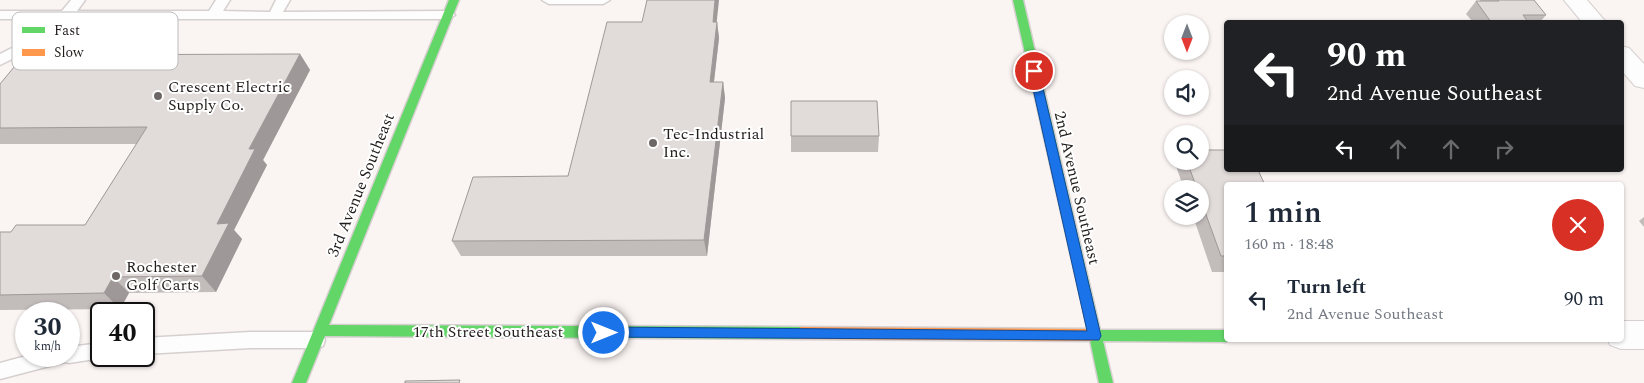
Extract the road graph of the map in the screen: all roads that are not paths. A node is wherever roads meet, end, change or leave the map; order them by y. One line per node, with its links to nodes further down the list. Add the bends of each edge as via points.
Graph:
1 (78, 0): 10 (lane)
2 (223, 0): 13 (lane)
3 (283, 0): 14 (lane)
4 (388, 0): 15 (lane)
5 (454, 0): 11 (street, 3rd Avenue Southeast)
6 (549, 0): 7 (lane)
7 (603, 0)
8 (1018, 0): 24 (street, 2nd Avenue Southeast)
9 (1575, 0): 16 (street)
10 (68, 12)
11 (448, 15): 15 (lane); 21 (street, 3rd Avenue Southeast)
12 (178, 16): 13 (lane)
13 (213, 16): 14 (lane)
14 (274, 16): 15 (lane)
15 (380, 16)
16 (1592, 20)
17 (12, 54): 19 (lane)
18 (1624, 57): 20 (street)
19 (0, 60)
20 (1644, 80)
21 (318, 335): 24 (street, 17th Street Southeast); 26 (lane); 29 (street, 3rd Avenue Southeast)
22 (1624, 335): 23 (street)
23 (1644, 335)
24 (1094, 336): 25 (street, 17th Street Southeast); 30 (street, 2nd Avenue Southeast)
25 (1224, 336)
26 (155, 345)
27 (18, 367): 28 (lane)
28 (0, 372)
29 (298, 383)
30 (1106, 383)

